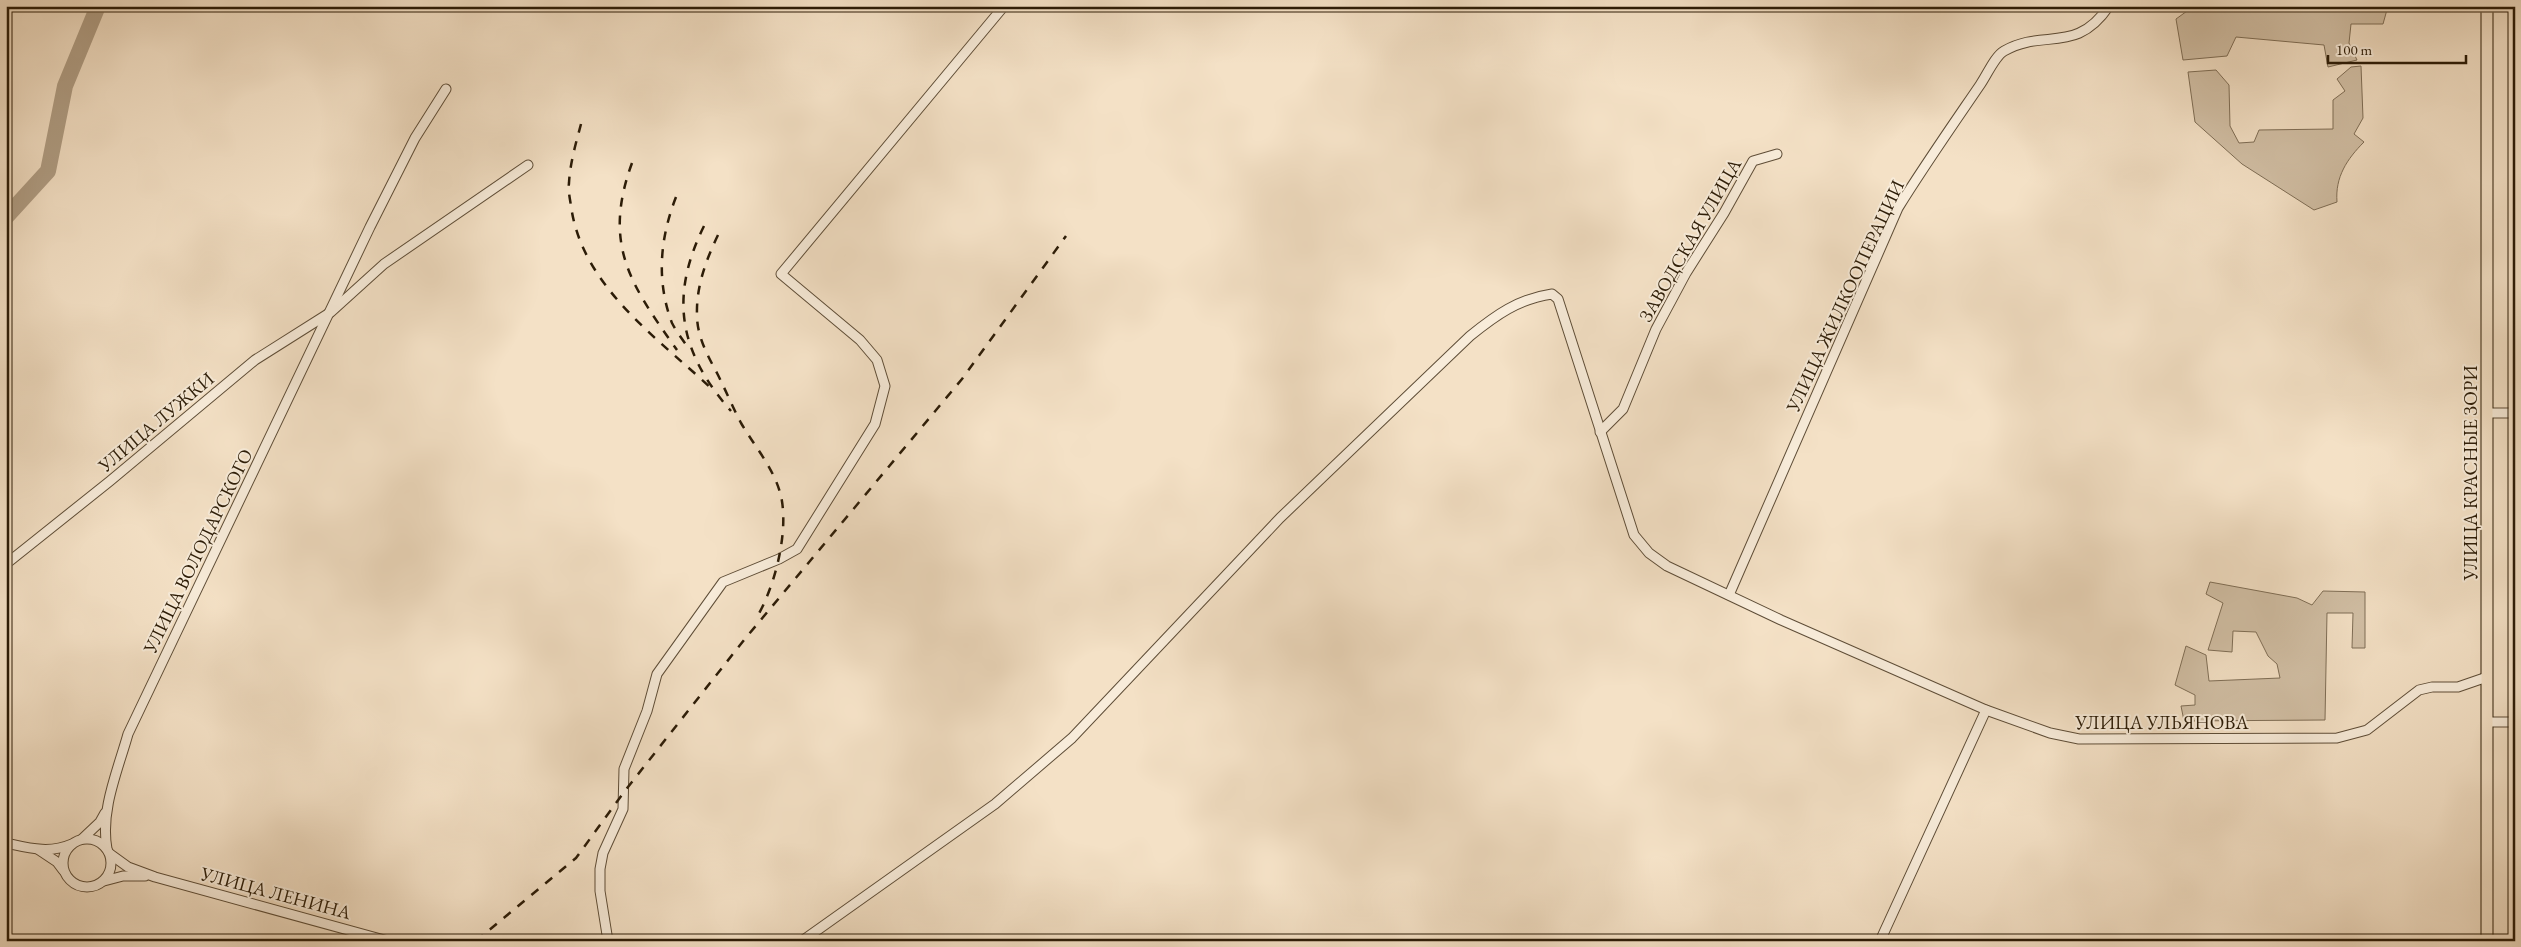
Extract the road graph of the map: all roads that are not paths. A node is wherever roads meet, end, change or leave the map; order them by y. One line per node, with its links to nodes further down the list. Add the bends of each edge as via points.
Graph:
1 (1004, 6): 27 (street, via 781,274 860,340 877,360 885,386 875,424 797,548 723,582 657,674 647,711 624,769 623,809 603,853 600,869)
2 (2108, 6): 12 (street, УЛИЦА ЖИЛКООПЕРАЦИИ, via 2086,30 2067,39 2031,41 2003,51 1917,178 1898,208)
3 (2487, 6): 9 (main road, УЛИЦА КРАСНЫЕ ЗОРИ)
4 (446, 89): 7 (street, УЛИЦА ВОЛОДАРСКОГО, via 416,138 370,227)
5 (1777, 154): 10 (street, ЗАВОДСКАЯ УЛИЦА, via 1753,161 1681,281 1656,329 1623,409)
6 (528, 165): 7 (street, via 384,264)
7 (331, 312): 11 (street, УЛИЦА ЛУЖКИ, via 255,360); 17 (street, УЛИЦА ВОЛОДАРСКОГО, via 128,734)
8 (2515, 413): 9 (street)
9 (2488, 414): 13 (main road, УЛИЦА КРАСНЫЕ ЗОРИ)
10 (1600, 432): 12 (street, УЛИЦА УЛЬЯНОВА, via 1634,535 1649,553 1667,566); 28 (street, УЛИЦА УЛЬЯНОВА, via 1558,299 1552,294 1537,296 1498,314 1464,342 1280,518 1072,738 995,804)
11 (6, 564)
12 (1729, 595): 14 (street, УЛИЦА УЛЬЯНОВА)
13 (2487, 677): 14 (street, УЛИЦА УЛЬЯНОВА, via 2458,687 2419,690 2367,730 2337,738 2079,739 2050,733); 15 (main road, УЛИЦА КРАСНЫЕ ЗОРИ)
14 (1986, 710): 29 (street)
15 (2487, 722): 16 (street); 30 (main road, УЛИЦА КРАСНЫЕ ЗОРИ)
16 (2515, 722)
17 (107, 808): 18 (street, via 100,822); 22 (street)
18 (82, 839): 20 (street); 22 (street, via 96,841)
19 (6, 842): 21 (street)
20 (73, 843): 21 (street, via 63,848); 23 (street, via 64,856)
21 (39, 850): 23 (street, via 57,862)
22 (108, 851): 24 (street, via 128,867); 25 (street, via 111,868)
23 (64, 872): 25 (street, via 74,884 82,887)
24 (155, 877): 25 (street, via 123,876); 26 (street, УЛИЦА ЛЕНИНА)
25 (104, 881)
26 (388, 941)
27 (608, 941)
28 (802, 941)
29 (1880, 941)
30 (2487, 941)

